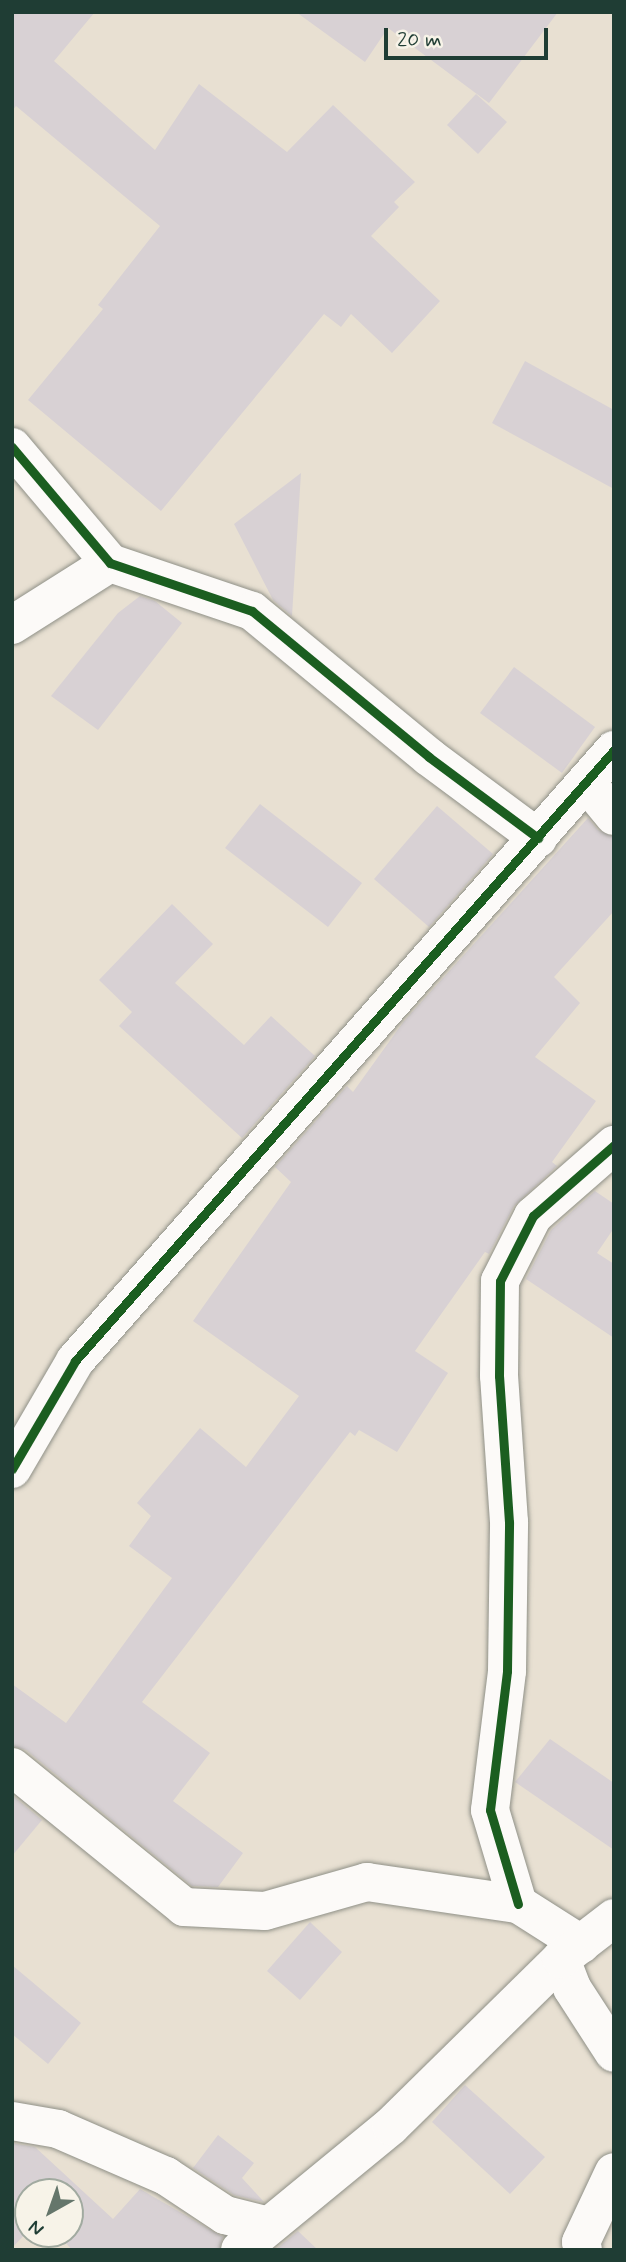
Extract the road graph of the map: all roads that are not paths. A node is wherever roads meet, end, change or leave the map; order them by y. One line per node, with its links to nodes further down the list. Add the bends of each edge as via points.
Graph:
1 (12, 447): 2 (street)
2 (110, 563): 3 (street); 7 (street, via 252,611 429,757)
3 (12, 625)
4 (614, 750): 5 (street)
5 (586, 782): 6 (street); 7 (street)
6 (614, 816)
7 (538, 838): 9 (street, via 75,1361)
8 (614, 1145): 11 (street, via 533,1216 500,1281 499,1377 509,1522 507,1657 489,1810)
9 (12, 1469)
10 (12, 1767): 11 (street, via 184,1907 265,1911 367,1882)
11 (518, 1904): 13 (street)
12 (614, 1918): 13 (street)
13 (571, 1952): 14 (street, via 572,1988); 17 (street, via 391,2126)
14 (614, 2053)
15 (12, 2121): 17 (street, via 58,2129 166,2176 225,2215)
16 (614, 2172): 19 (street, via 582,2242)
17 (269, 2226): 18 (street)
18 (240, 2250)
19 (583, 2250)

